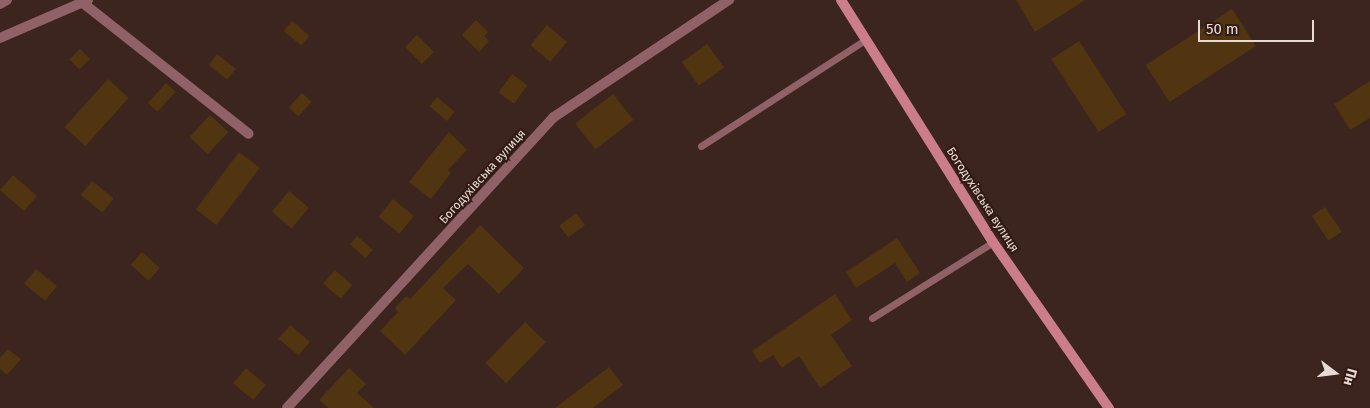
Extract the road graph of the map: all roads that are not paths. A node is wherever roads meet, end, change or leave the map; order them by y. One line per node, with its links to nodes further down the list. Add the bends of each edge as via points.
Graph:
1 (7, 0): 5 (street)
2 (729, 0): 12 (street, Богодухівська вулиця, via 554,117)
3 (841, 0): 7 (street, Богодухівська вулиця)
4 (86, 2): 6 (street); 8 (street)
5 (0, 4)
6 (0, 38)
7 (865, 40): 9 (lane); 10 (street, Богодухівська вулиця)
8 (249, 134)
9 (701, 146)
10 (993, 242): 11 (lane); 13 (street, Богодухівська вулиця)
11 (872, 318)
12 (287, 408)
13 (1109, 408)

